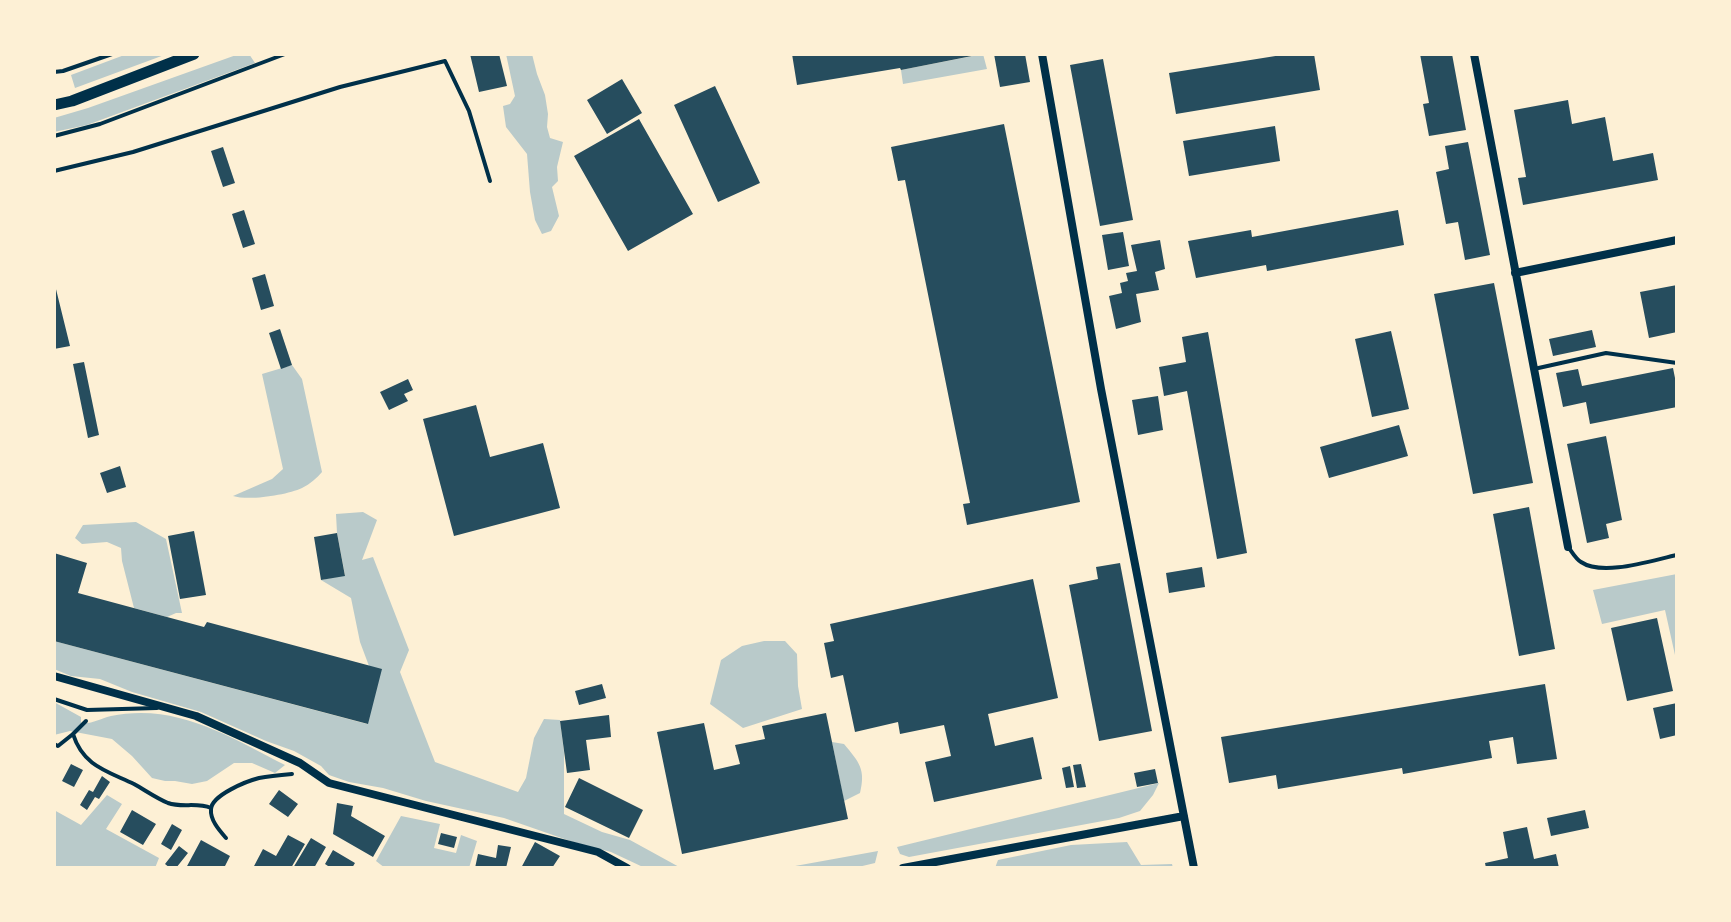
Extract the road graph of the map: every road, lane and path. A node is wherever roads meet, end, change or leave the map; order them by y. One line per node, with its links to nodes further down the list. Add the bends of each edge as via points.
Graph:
1 (112, 54): 6 (path)
2 (194, 54): 7 (street)
3 (285, 54): 8 (path, via 100,124)
4 (1042, 54): 25 (street)
5 (1474, 54): 12 (street)
6 (54, 72)
7 (54, 105)
8 (54, 136)
9 (54, 171): 10 (lane, via 445,61 469,111)
10 (490, 181)
11 (1677, 240): 12 (street)
12 (1515, 273): 14 (street)
13 (1677, 363): 14 (lane, via 1606,353)
14 (1533, 369): 15 (street)
15 (1568, 547): 16 (lane, via 1580,562 1595,568)
16 (1677, 555)
17 (54, 676): 20 (street)
18 (54, 699): 19 (lane, via 87,710)
19 (105, 709): 20 (lane); 21 (path)
20 (171, 709): 23 (street)
21 (73, 734): 22 (path); 24 (path, via 78,749 99,768 170,804)
22 (54, 744)
23 (315, 773): 24 (path, via 257,778 215,800); 27 (street, via 329,783 598,852)
24 (211, 808): 26 (path)
25 (1184, 816): 28 (street); 29 (street)
26 (226, 838)
27 (627, 868)
28 (903, 868)
29 (1194, 868)

